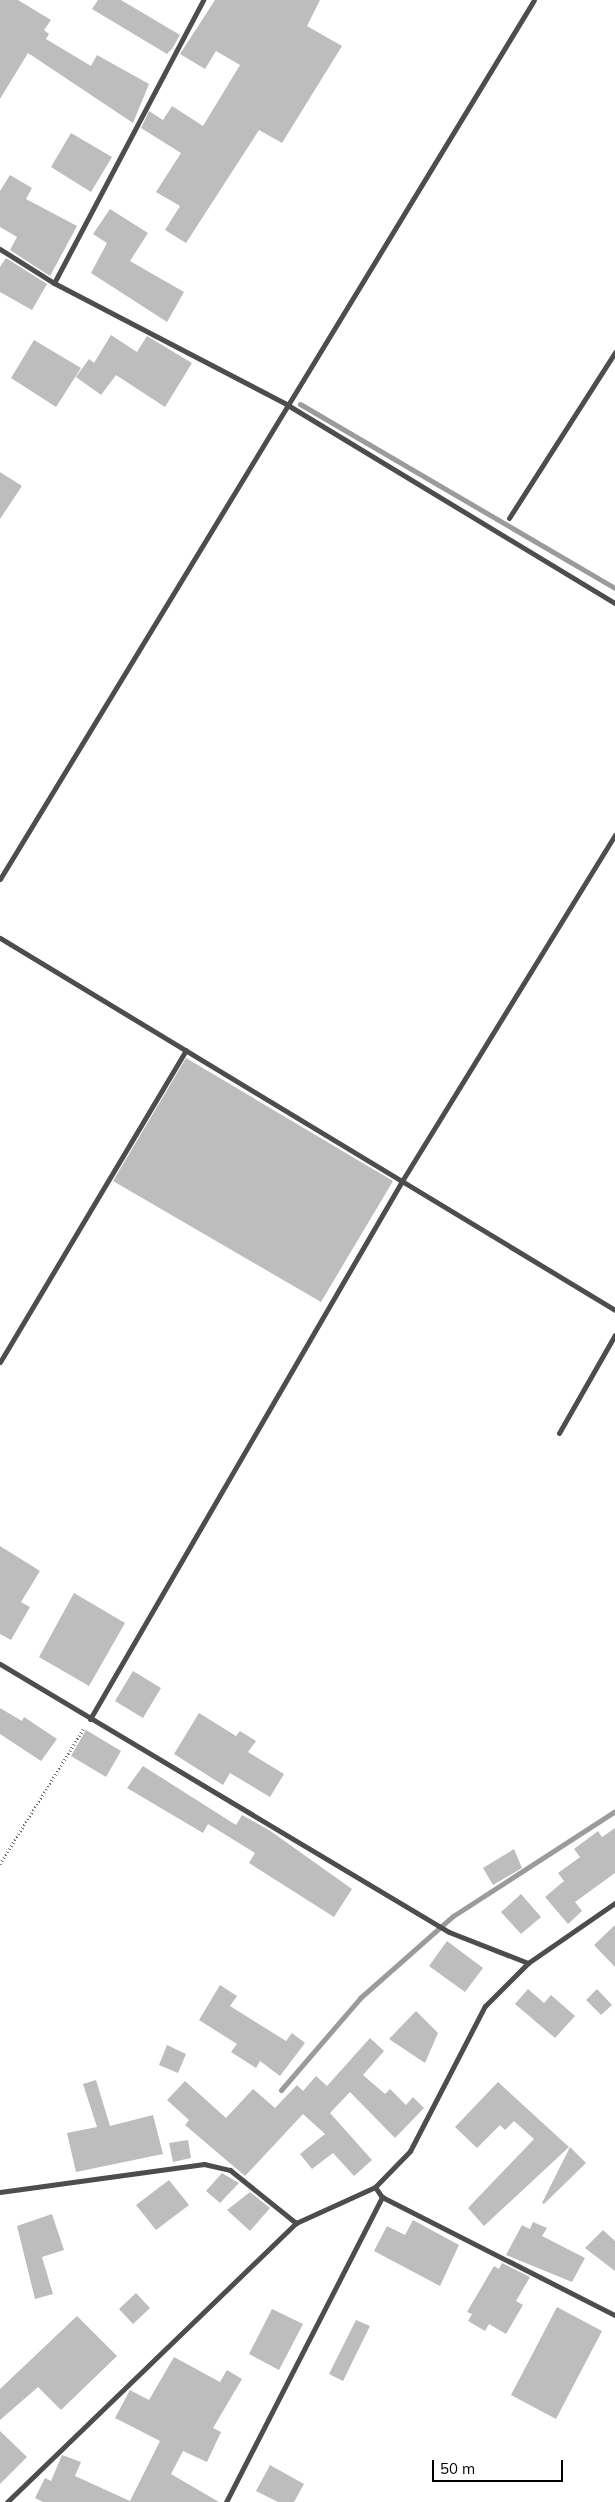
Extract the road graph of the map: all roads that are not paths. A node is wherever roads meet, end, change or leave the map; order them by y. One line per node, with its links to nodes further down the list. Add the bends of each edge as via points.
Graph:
1 (203, 0): 4 (street)
2 (534, 0): 6 (street)
3 (0, 249): 4 (street)
4 (54, 283): 6 (street)
5 (615, 352): 7 (street)
6 (286, 404): 8 (street); 10 (street)
7 (509, 518)
8 (615, 603)
9 (615, 835): 13 (street)
10 (0, 879)
11 (0, 938): 12 (street)
12 (186, 1050): 13 (street); 16 (street)
13 (402, 1181): 14 (street); 19 (street)
14 (615, 1310)
15 (615, 1335): 17 (street)
16 (0, 1362)
17 (559, 1433)
18 (0, 1664): 19 (street)
19 (90, 1719): 21 (street, via 449,1932)
20 (615, 1903): 21 (street)
21 (528, 1964): 22 (street, via 485,2006 410,2151)
22 (375, 2187): 24 (street); 25 (street)
23 (0, 2192): 25 (street, via 204,2164 230,2170)
24 (382, 2197): 26 (street); 28 (street)
25 (296, 2222): 27 (street)
26 (615, 2315)
27 (7, 2502)
28 (226, 2502)

